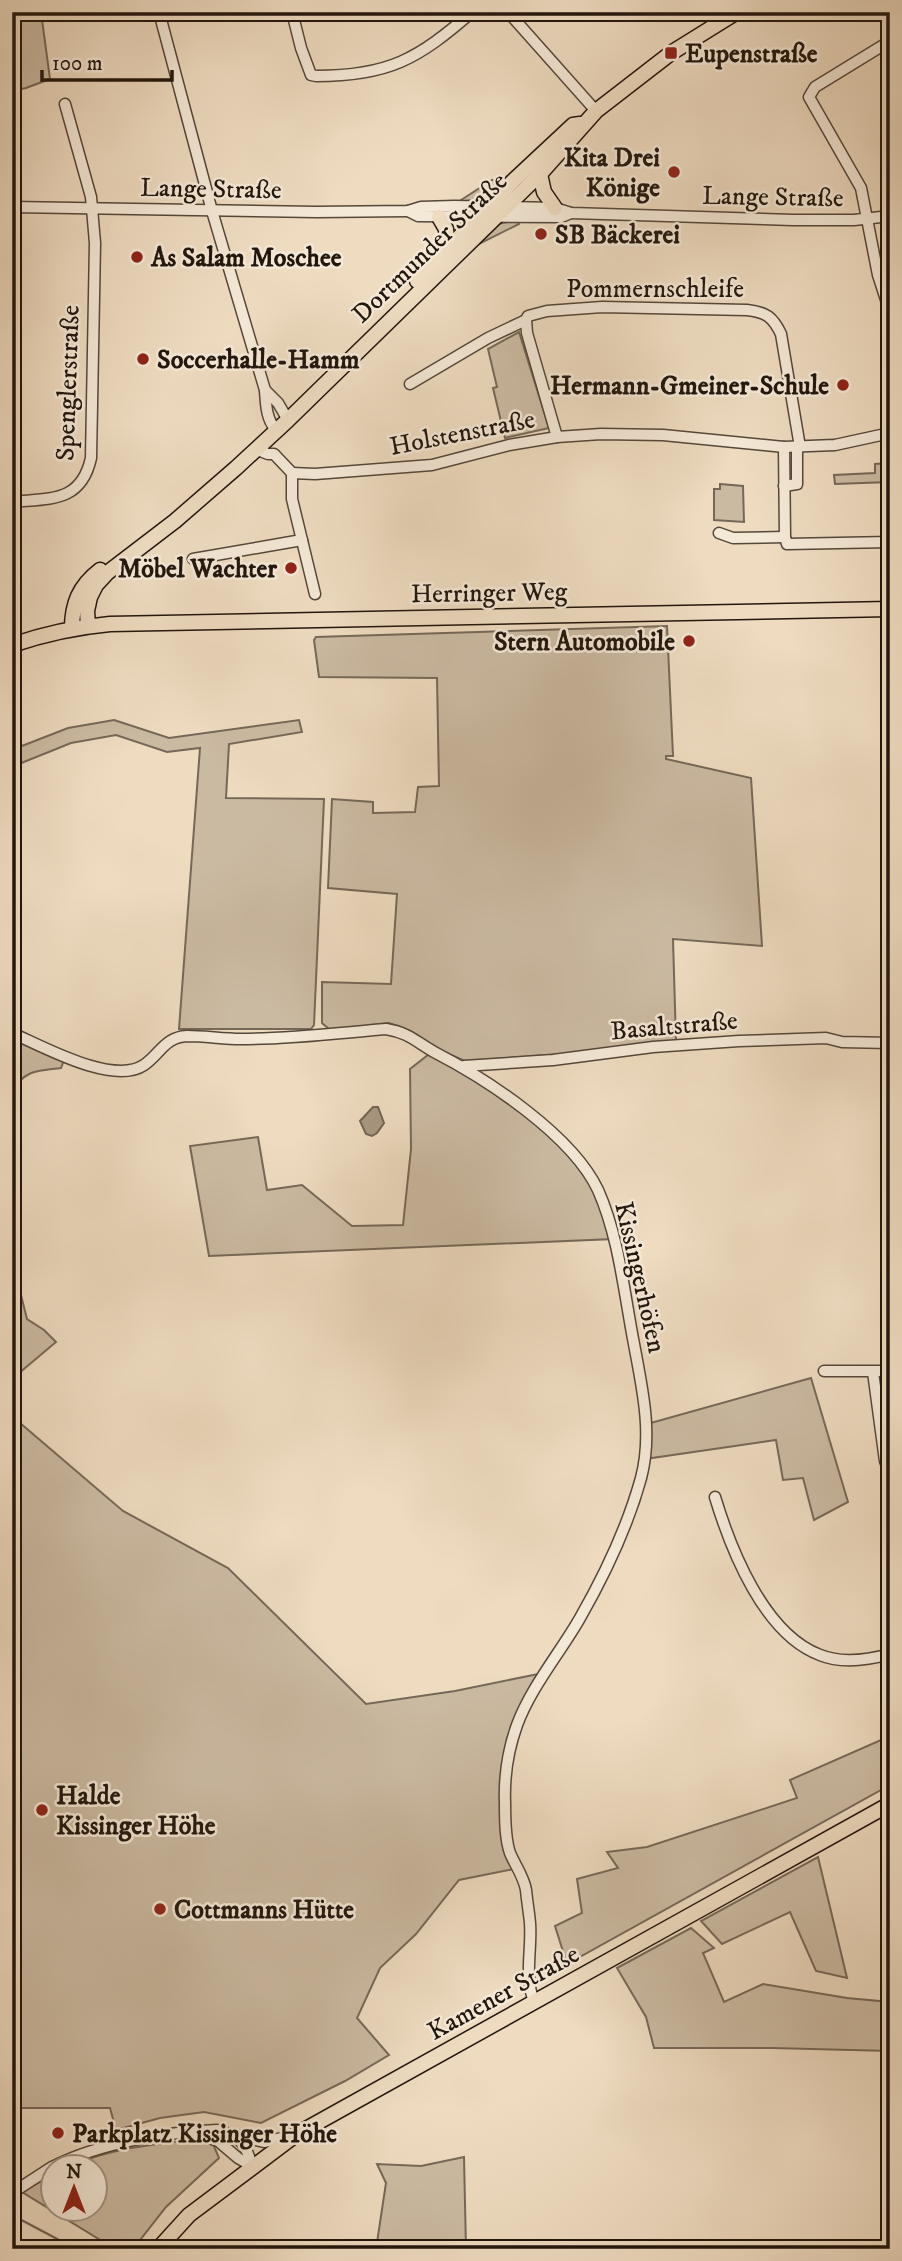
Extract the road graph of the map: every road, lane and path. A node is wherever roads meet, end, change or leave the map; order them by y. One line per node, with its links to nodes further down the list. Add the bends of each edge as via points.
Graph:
1 (159, 12): 14 (street)
2 (292, 12): 3 (street, via 311,75 316,76 362,74 398,64 436,43)
3 (472, 12)
4 (508, 12): 8 (street)
5 (737, 12): 8 (main road, Dortmunder Straße, via 671,53)
6 (890, 41): 20 (street, via 816,87 809,97 860,188)
7 (65, 104): 12 (street, Spenglerstraße)
8 (596, 111): 9 (main road, Dortmunder Straße)
9 (583, 123): 10 (main road, Dortmunder Straße); 16 (main road, Dortmunder Straße, via 573,125 513,181)
10 (540, 174): 13 (main road, via 544,192); 16 (main road, Dortmunder Straße)
11 (12, 207): 12 (street, Lange Straße)
12 (93, 208): 14 (street, Lange Straße); 36 (street, Spenglerstraße, via 88,471 77,488 61,496)
13 (555, 208): 16 (street, Lange Straße); 17 (street, Lange Straße)
14 (212, 211): 15 (street, Lange Straße); 25 (street)
15 (408, 211): 16 (street, Lange Straße, via 421,207); 19 (street, Lange Straße)
16 (491, 212): 17 (street, Lange Straße, via 561,217); 19 (street, Lange Straße); 21 (main road, Dortmunder Straße); 26 (main road, Dortmunder Straße)
17 (571, 213): 20 (street, Lange Straße, via 721,220)
18 (890, 216): 20 (street, Lange Straße)
19 (439, 217): 21 (main road)
20 (867, 219): 22 (street)
21 (448, 248): 26 (main road, Dortmunder Straße)
22 (890, 312)
23 (526, 320): 24 (street); 29 (street); 31 (street, Pommernschleife, via 534,313 602,307 747,310 769,315 781,334)
24 (410, 384)
25 (265, 390): 26 (street); 27 (street)
26 (286, 416): 27 (main road, Dortmunder Straße)
27 (272, 430): 32 (main road, Dortmunder Straße); 33 (street); 45 (main road, Dortmunder Straße, via 92,576 76,599)
28 (890, 433): 31 (street, Holstenstraße)
29 (557, 437): 30 (street, Holstenstraße, via 643,434); 34 (street, Holstenstraße, via 509,444 432,465)
30 (784, 447): 31 (street, Holstenstraße); 35 (street)
31 (799, 447): 35 (street, via 797,484)
32 (255, 449): 33 (street); 44 (main road, Dortmunder Straße, via 102,579 90,597)
33 (274, 454): 34 (street)
34 (292, 473): 39 (street, via 292,499)
35 (784, 486): 38 (street)
36 (12, 502)
37 (719, 533): 38 (street, via 733,538)
38 (785, 537): 40 (street, via 786,544)
39 (302, 540): 41 (street); 42 (street)
40 (890, 542)
41 (193, 559)
42 (315, 594)
43 (890, 609): 44 (main road, Herringer Weg)
44 (88, 626): 45 (main road)
45 (72, 629): 46 (main road)
46 (12, 645)
47 (12, 1033): 49 (street, Kissingerhöfen, via 75,1062 123,1071 136,1069 166,1042 186,1036 241,1039 386,1029 405,1032)
48 (890, 1042): 49 (street, Basaltstraße, via 826,1038 739,1041)
49 (463, 1066): 57 (street, Kissingerhöfen, via 553,1135 596,1187 618,1255 647,1424 641,1479 613,1553 517,1723 508,1757 506,1825 509,1850 525,1884 529,1983)
50 (824, 1371): 52 (street)
51 (890, 1371): 52 (street)
52 (873, 1372): 53 (street)
53 (890, 1473)
54 (715, 1497): 55 (street, via 736,1559 784,1630 821,1656 860,1660)
55 (890, 1654)
56 (890, 1804): 57 (main road, Kamener Straße)
57 (534, 2001): 60 (main road, Kamener Straße)
58 (225, 2132): 59 (street); 60 (street, via 264,2142); 62 (street, via 246,2146)
59 (195, 2133): 61 (street); 62 (street, via 218,2141)
60 (297, 2134): 62 (main road, Kamener Straße)
61 (85, 2152)
62 (252, 2166): 65 (main road, Kamener Straße, via 189,2215)
63 (38, 2177): 64 (street)
64 (12, 2193)
65 (158, 2249)

